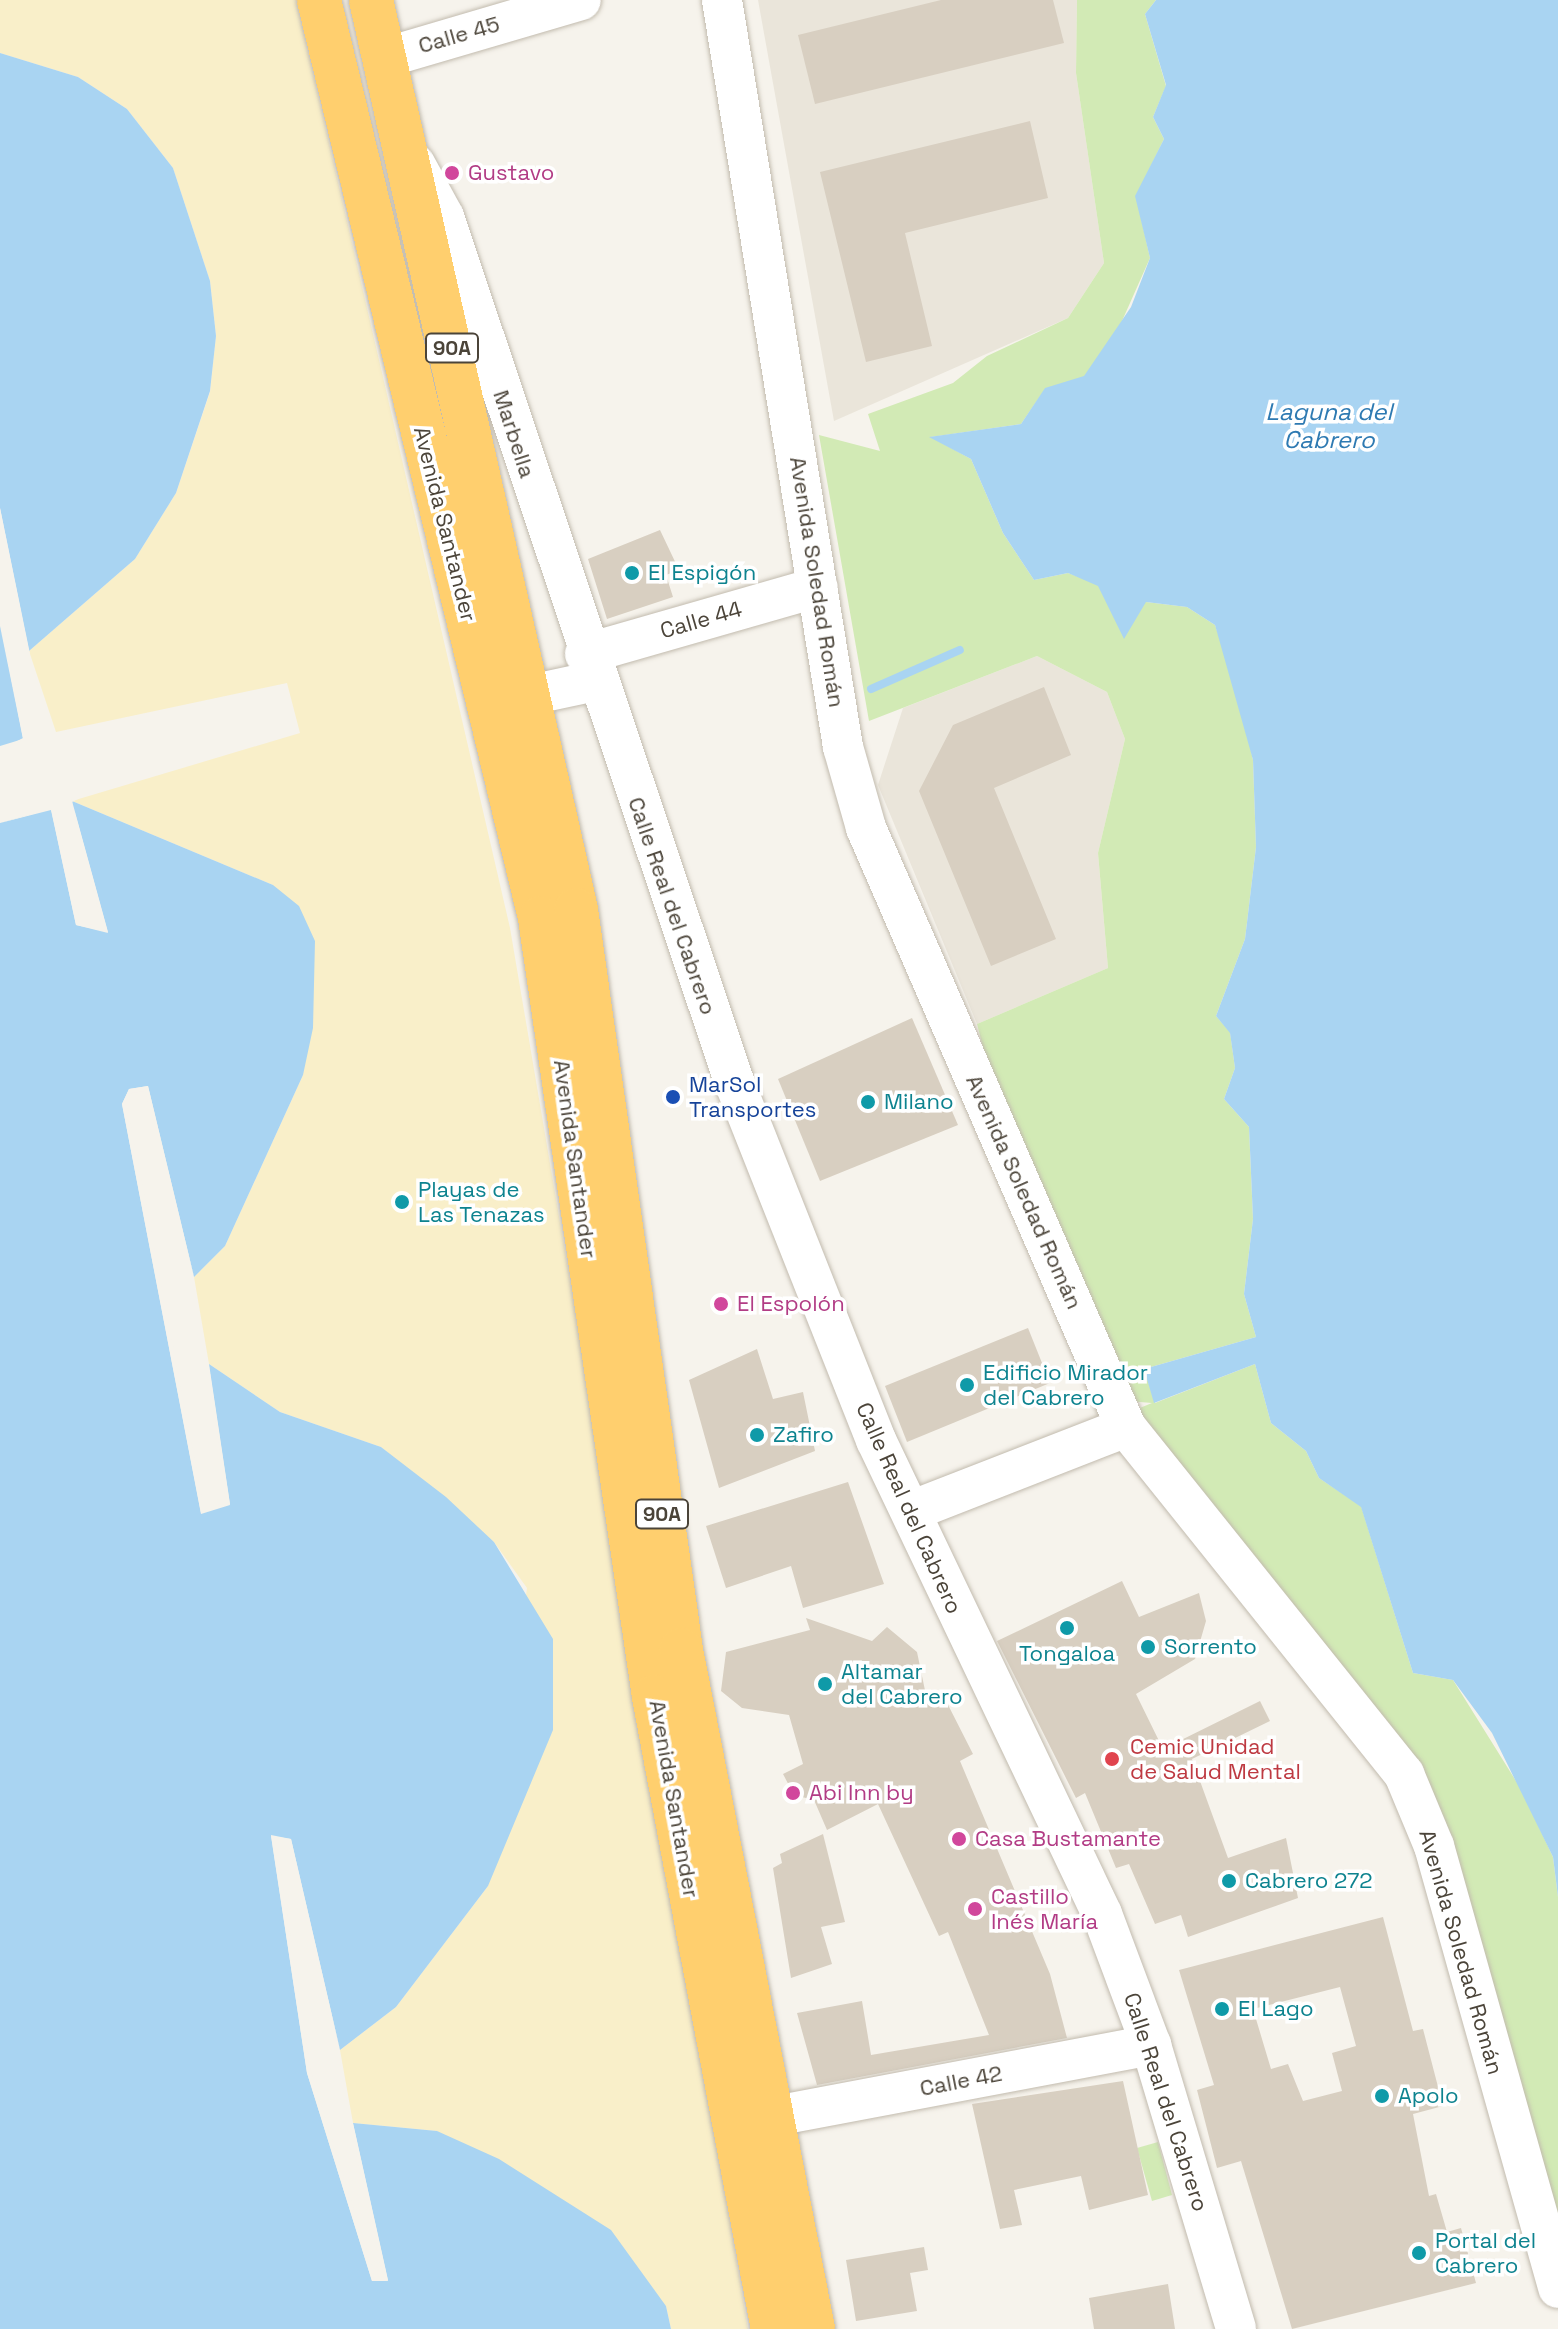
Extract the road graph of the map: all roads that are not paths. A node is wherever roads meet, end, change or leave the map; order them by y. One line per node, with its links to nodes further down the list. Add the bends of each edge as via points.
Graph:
1 (319, 0): 10 (highway, Avenida Santander / 90A)
2 (371, 0): 5 (highway, Avenida Santander / 90A)
3 (581, 0): 5 (street, Calle 45)
4 (722, 0): 7 (street, Avenida Soledad Román)
5 (384, 58): 6 (highway, Avenida Santander / 90A)
6 (406, 146): 8 (street, Marbella, via 444,217); 9 (highway, Avenida Santander / 90A)
7 (818, 587): 8 (street, Calle 44); 11 (street, Avenida Soledad Román, via 843,747 866,828)
8 (590, 668): 9 (street, Calle 44); 12 (street, Calle Real del Cabrero, via 735,1084)
9 (531, 696): 10 (street, Calle 44); 14 (highway, Avenida Santander / 90A, via 576,910 681,1650)
10 (489, 703): 16 (highway, Avenida Santander / 90A, via 540,918 654,1697)
11 (1126, 1427): 12 (street); 15 (street, Avenida Soledad Román, via 1404,1774 1434,1846)
12 (911, 1511): 13 (street, Calle Real del Cabrero, via 1102,1914)
13 (1151, 2045): 14 (street, Calle 42); 18 (street, Calle Real del Cabrero)
14 (770, 2117): 17 (highway, Avenida Santander / 90A)
15 (1558, 2288)
16 (773, 2329)
17 (813, 2329)
18 (1236, 2329)

